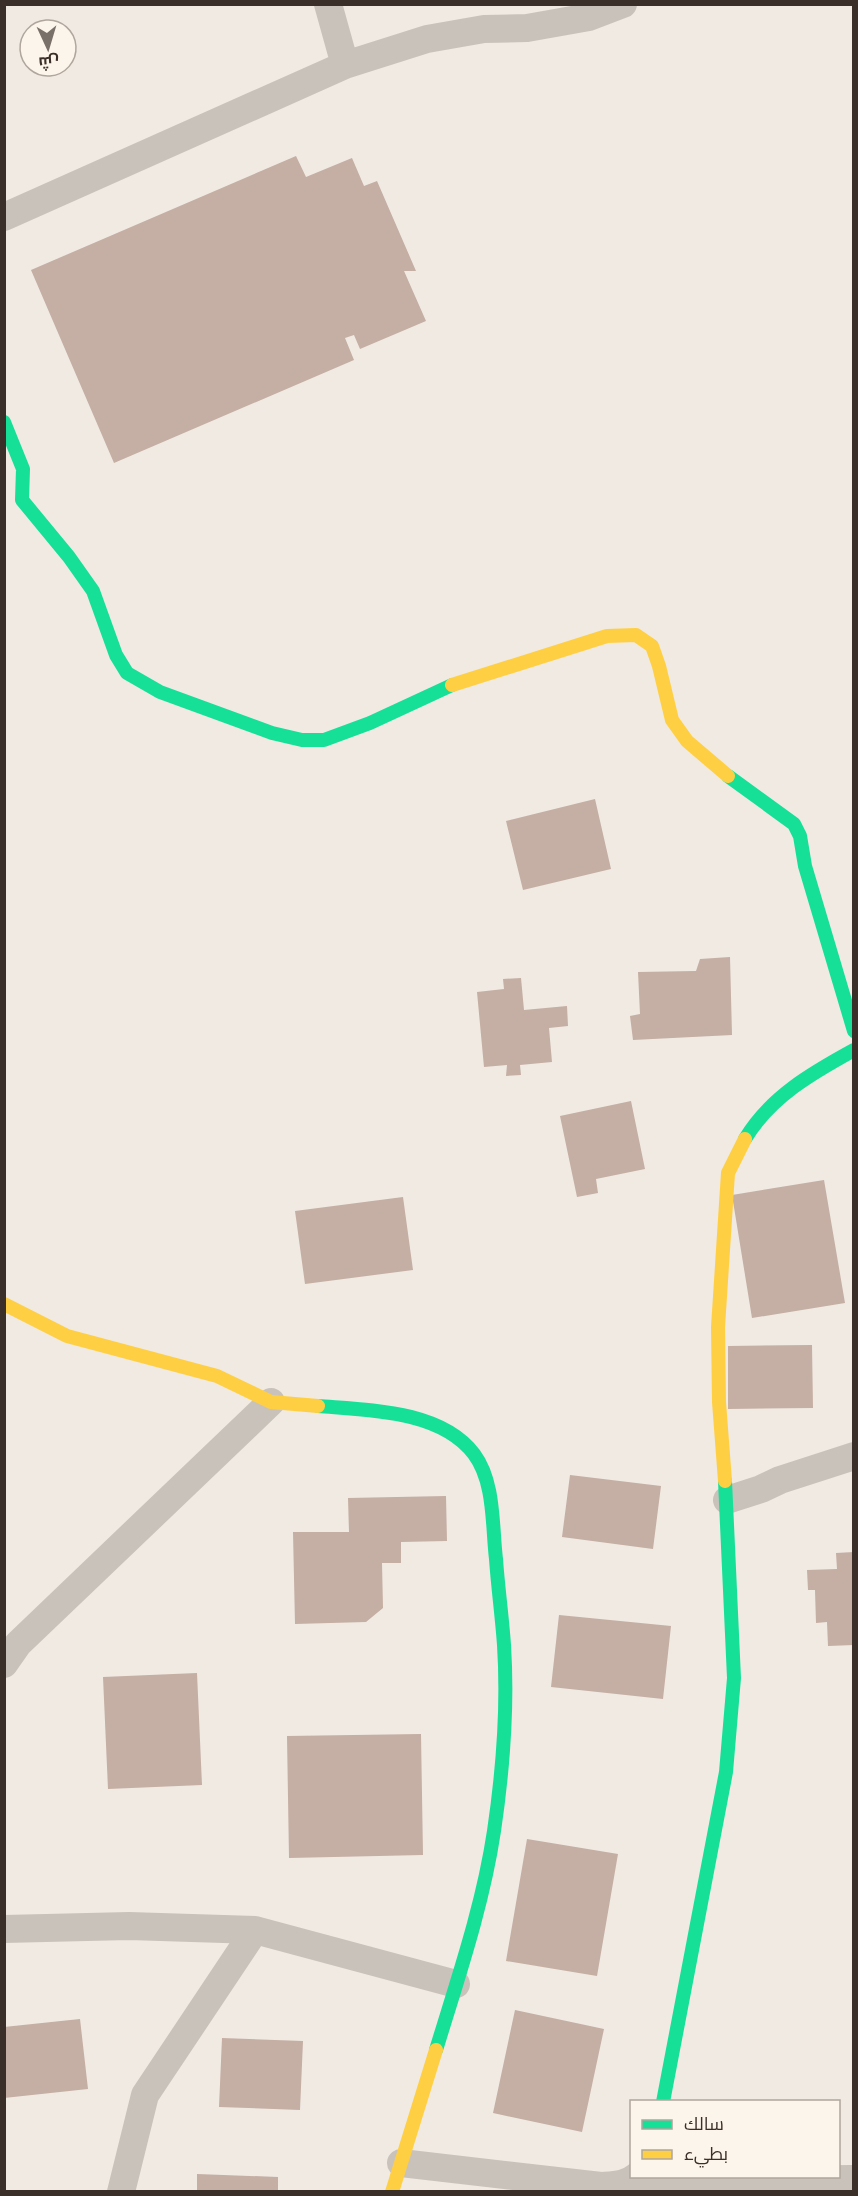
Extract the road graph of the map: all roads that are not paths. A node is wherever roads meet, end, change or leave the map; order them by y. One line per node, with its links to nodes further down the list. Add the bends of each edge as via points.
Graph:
1 (328, 4): 3 (street)
2 (623, 4): 3 (street, via 589,17 428,39)
3 (345, 65): 4 (street)
4 (4, 217)
5 (4, 422): 6 (street, via 23,469)
6 (13, 506): 7 (street, via 69,557 93,591 116,655 127,673 160,692 204,709 302,740 324,740 370,723 455,682 607,636 636,634 652,646 672,720 687,741 794,824)
7 (854, 1031)
8 (854, 1050): 12 (street, via 783,1093 752,1126 728,1173 718,1327)
9 (4, 1304): 10 (street, via 67,1336 217,1376)
10 (272, 1402): 13 (street, via 18,1644); 16 (street, via 397,1413 449,1431 474,1454 488,1482 504,1646 502,1766 481,1895)
11 (854, 1456): 12 (street)
12 (727, 1500): 17 (street, via 732,1720 726,1772)
13 (4, 1664)
14 (4, 1929): 15 (street, via 129,1926)
15 (255, 1930): 16 (street); 21 (street, via 145,2095)
16 (456, 1984): 18 (street)
17 (663, 2100)
18 (401, 2163): 19 (street, via 601,2186); 22 (street)
19 (635, 2178): 20 (street)
20 (854, 2179)
21 (121, 2192)
22 (392, 2192)

